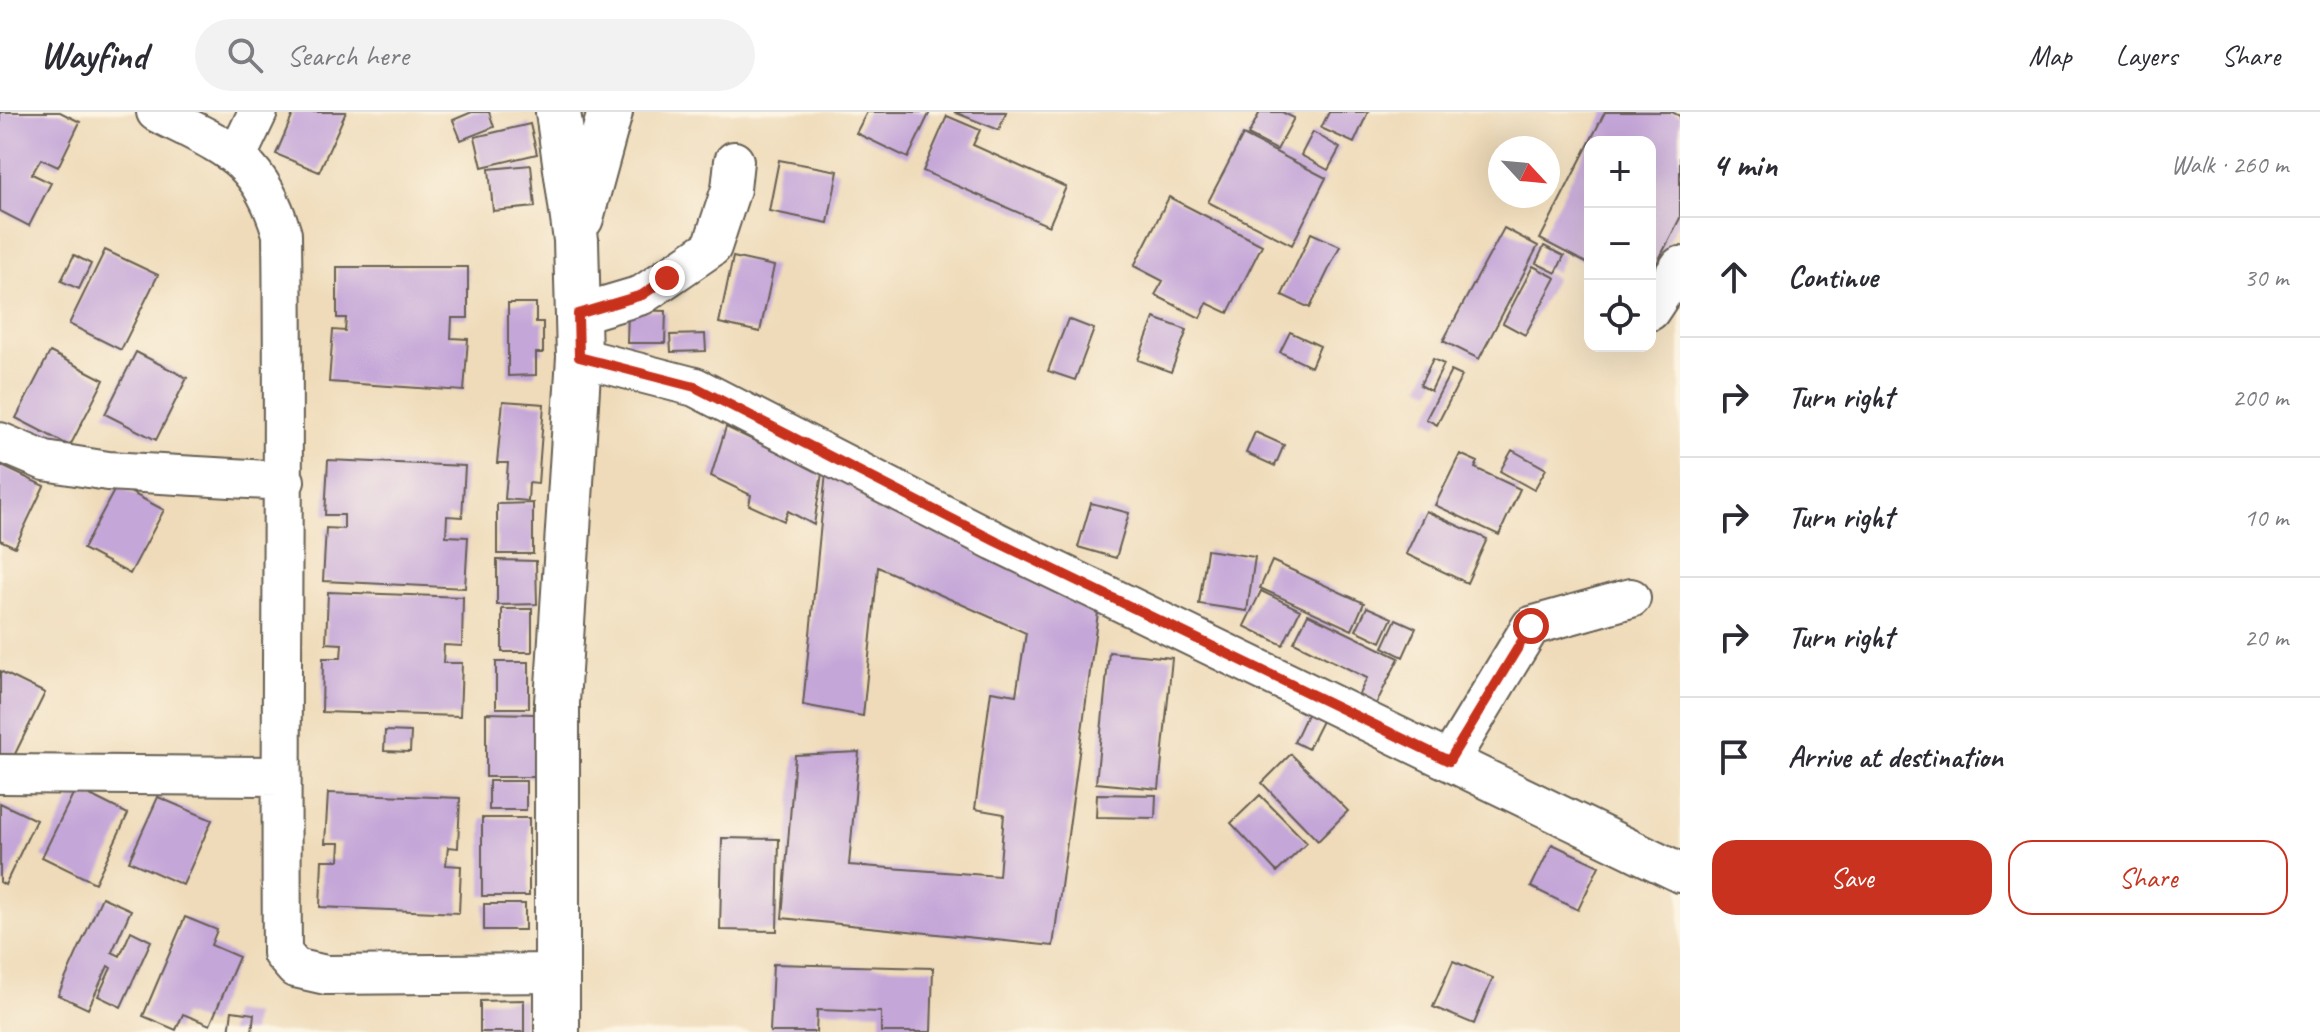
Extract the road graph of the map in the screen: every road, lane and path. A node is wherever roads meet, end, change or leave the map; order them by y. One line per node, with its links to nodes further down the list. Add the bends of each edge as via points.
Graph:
1 (156, 112): 5 (street)
2 (258, 112): 5 (street)
3 (558, 112): 7 (main road)
4 (610, 112): 7 (main road)
5 (238, 154): 13 (street, via 272,200 282,234)
6 (734, 161): 10 (street, via 731,189 712,247 642,295)
7 (576, 240): 10 (main road)
8 (1680, 266): 9 (street)
9 (1656, 302)
10 (578, 314): 11 (main road)
11 (579, 357): 15 (street, via 695,387 995,541); 19 (main road, via 557,702)
12 (0, 442): 13 (street, via 45,461 108,471)
13 (285, 481): 17 (street)
14 (1631, 598): 15 (street, via 1531,626)
15 (1449, 761): 18 (street)
16 (0, 774): 17 (street)
17 (280, 776): 19 (street, via 282,953 295,968 326,975)
18 (1680, 873)
19 (557, 973): 20 (main road)
20 (557, 1032)

